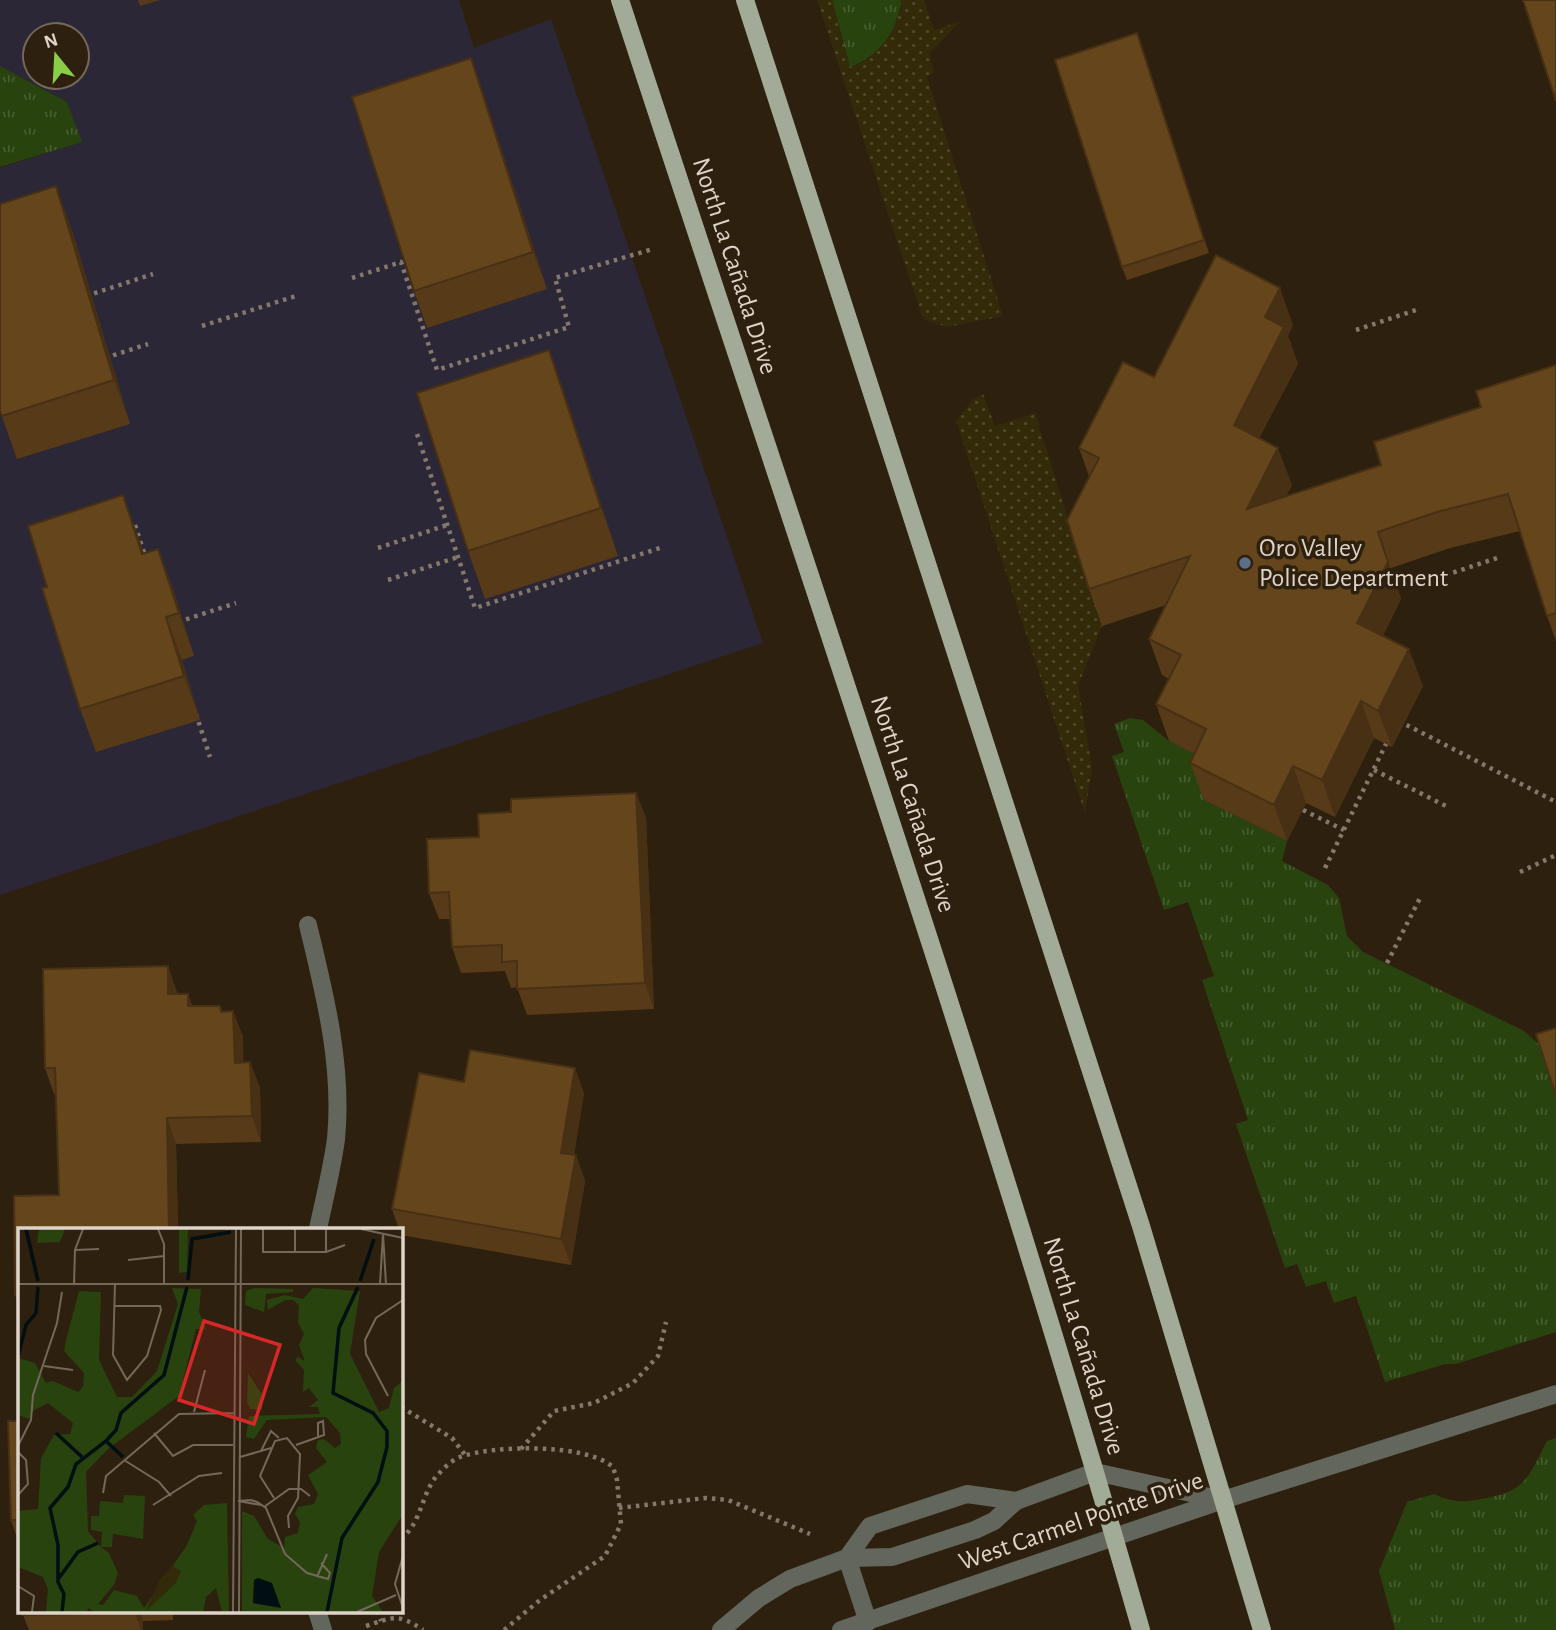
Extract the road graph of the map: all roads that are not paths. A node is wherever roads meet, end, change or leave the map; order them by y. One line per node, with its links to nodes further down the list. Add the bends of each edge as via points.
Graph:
1 (620, 0): 6 (main road, North La Cañada Drive, via 758,423 800,536)
2 (745, 0): 7 (main road, via 1141,1226)
3 (308, 925): 4 (street, via 330,1016 337,1080 336,1139)
4 (318, 1228)
5 (1556, 1394): 7 (street)
6 (1095, 1472): 7 (street, West Carmel Pointe Drive); 8 (street, West Carmel Pointe Drive); 9 (main road, North La Cañada Drive)
7 (1223, 1500): 9 (street, West Carmel Pointe Drive); 17 (main road)
8 (1016, 1501): 10 (street, West Carmel Pointe Drive, via 994,1521 975,1530 892,1557); 10 (street, via 967,1494 870,1526)
9 (1115, 1538): 12 (street, West Carmel Pointe Drive); 16 (main road, North La Cañada Drive)
10 (847, 1558): 12 (street); 14 (street, West Carmel Pointe Drive, via 778,1584)
11 (317, 1612): 13 (street)
12 (868, 1622): 15 (street, West Carmel Pointe Drive)
13 (323, 1630)
14 (721, 1630)
15 (841, 1630)
16 (1141, 1630)
17 (1262, 1630)

